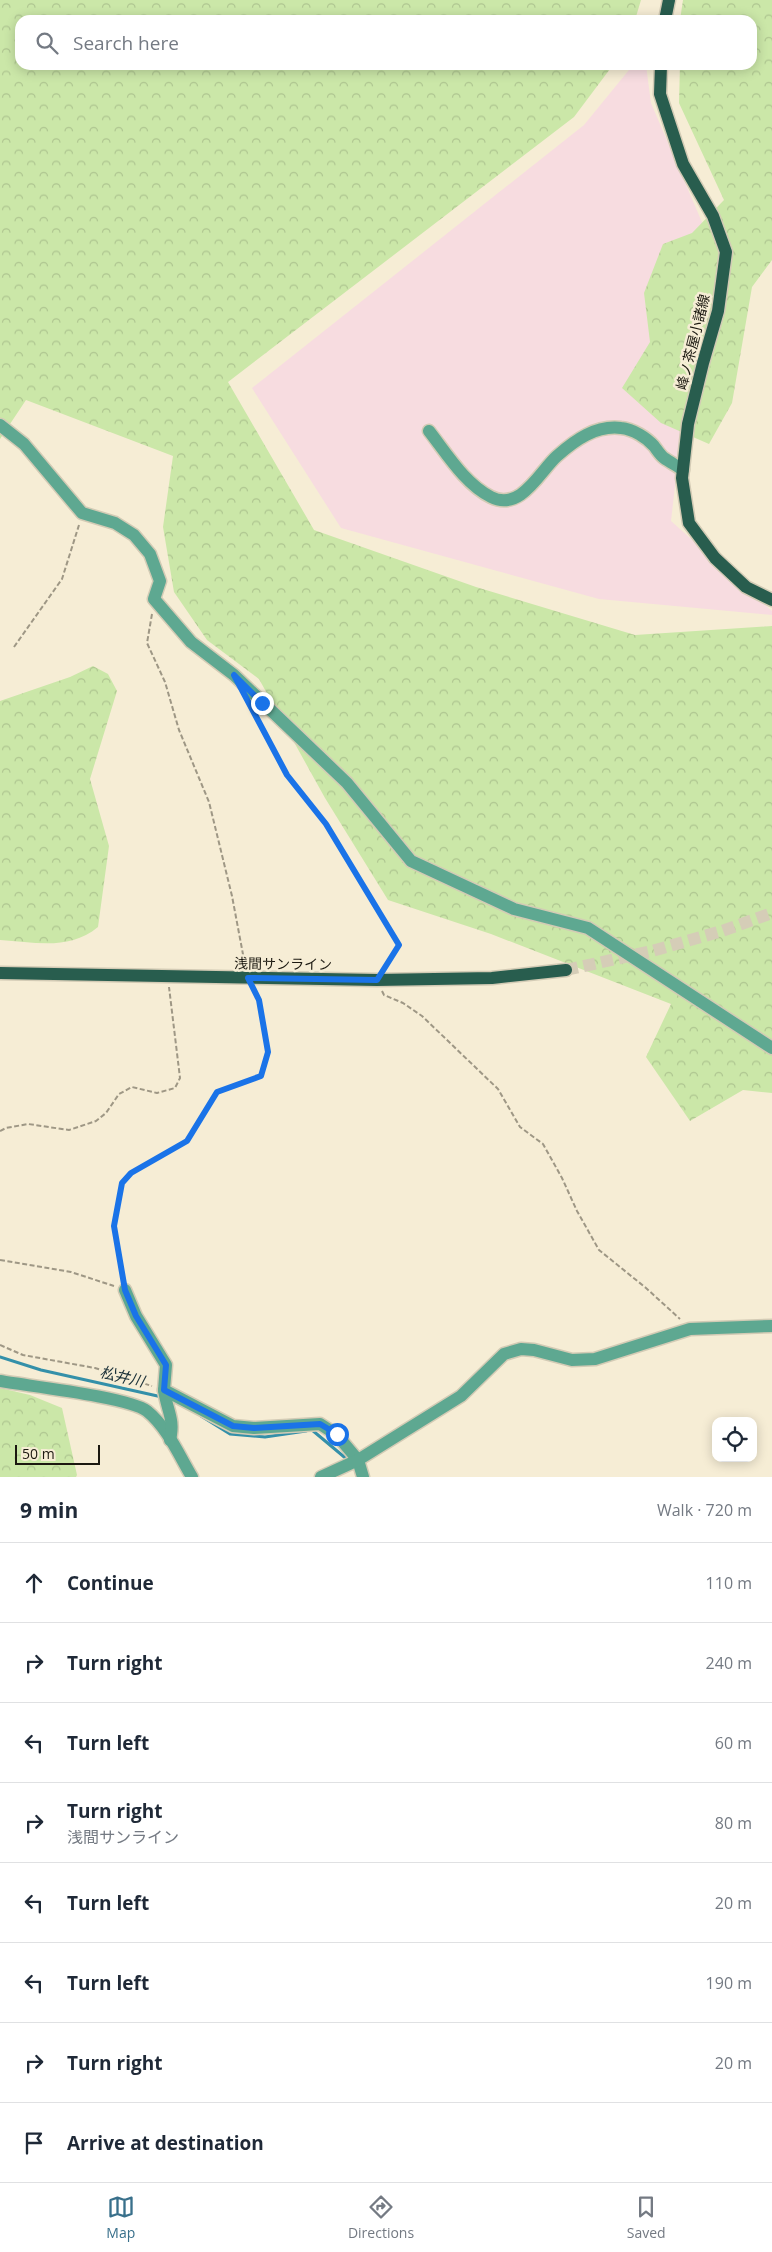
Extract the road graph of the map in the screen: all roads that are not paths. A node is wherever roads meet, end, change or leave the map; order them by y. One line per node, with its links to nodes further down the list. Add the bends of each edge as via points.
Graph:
1 (669, 0): 2 (main road)
2 (666, 15)
3 (661, 70): 6 (main road, 峰ノ茶屋小諸線, via 660,94 684,164 713,216 726,252 718,311 688,424)
4 (0, 425): 10 (street, via 24,444 82,513 115,523 134,535 150,554 160,581 154,599 191,642 234,675 347,783 411,861 514,909 588,928)
5 (429, 431): 6 (street, via 464,475 497,499 516,498 534,484 556,457 583,436 598,430 621,428 635,432 652,444 662,457)
6 (683, 470): 7 (main road, 峰ノ茶屋小諸線, via 689,523 715,558 746,587)
7 (772, 600)
8 (566, 970): 9 (main road, 浅間サンライン, via 492,978 377,980)
9 (0, 973)
10 (772, 1048)
11 (125, 1290): 14 (street, via 136,1316 166,1365)
12 (772, 1326): 16 (street, via 690,1329 595,1359 572,1360 522,1349 504,1354 461,1396)
13 (0, 1381): 15 (street, via 122,1401 145,1409)
14 (164, 1390): 15 (street, via 174,1425); 16 (street, via 233,1426 320,1424 337,1434)
15 (170, 1440): 17 (street)
16 (358, 1460): 18 (street); 19 (street)
17 (192, 1477)
18 (321, 1477)
19 (363, 1477)

